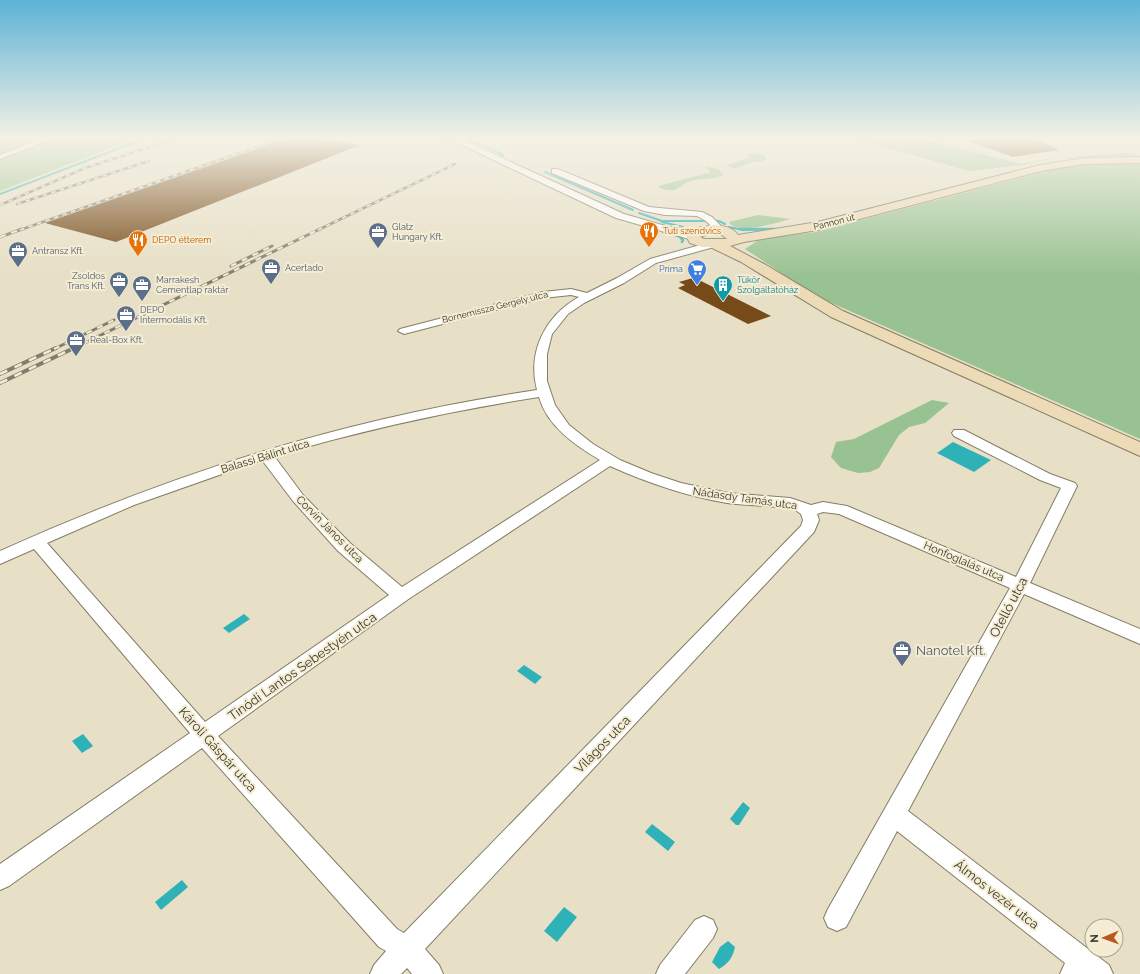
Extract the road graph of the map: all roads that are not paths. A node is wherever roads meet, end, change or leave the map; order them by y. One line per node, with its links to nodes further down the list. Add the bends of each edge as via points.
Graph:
1 (552, 184): 6 (street, via 620,216 650,224)
2 (588, 184): 5 (street)
3 (977, 184): 7 (main road, Pannon út, via 818,226 785,232)
4 (642, 196): 5 (street)
5 (627, 200): 6 (street, via 658,211 699,214 709,219)
6 (701, 232): 7 (main road); 8 (main road); 9 (street, Nádasdy Tamás utca, via 690,245)
7 (728, 236): 8 (main road); 10 (main road, via 740,252)
8 (713, 245): 9 (street, Nádasdy Tamás utca); 10 (main road, via 730,251)
9 (673, 255): 11 (street, Nádasdy Tamás utca, via 654,260 615,284)
10 (773, 276): 15 (main road, via 837,314)
11 (587, 296): 12 (street, Bornemissza Gergely utca, via 561,292); 13 (street, Nádasdy Tamás utca, via 560,316 547,334 541,363)
12 (404, 331)
13 (543, 393): 16 (street, Balassi Bálint utca, via 378,423); 17 (street, Nádasdy Tamás utca, via 550,408 564,426)
14 (959, 433): 21 (street, Otelló utca, via 1045,477 1070,486)
15 (1140, 450)
16 (266, 455): 19 (street, Balassi Bálint utca, via 146,496); 22 (street, Corvin János utca, via 298,498 339,542)
17 (609, 460): 18 (street, Nádasdy Tamás utca, via 651,479 688,490 727,498 794,504 803,506); 22 (street, Tinódi Lantos Sebestyén utca)
18 (808, 511): 21 (street, Honfoglalás utca, via 823,507 842,509); 29 (street, Világos utca, via 811,520 808,528)
19 (36, 541): 20 (street, Balassi Bálint utca); 24 (street, Károli Gáspár utca)
20 (0, 558)
21 (1020, 585): 23 (street, Honfoglalás utca); 25 (street, Otelló utca)
22 (401, 596): 24 (street, Tinódi Lantos Sebestyén utca)
23 (1140, 637)
24 (204, 735): 26 (street, Tinódi Lantos Sebestyén utca); 29 (street, Károli Gáspár utca, via 388,938)
25 (894, 814): 27 (street, Otelló utca); 30 (street, Álmos vezér utca)
26 (0, 878)
27 (837, 918)
28 (704, 929): 33 (street)
29 (406, 949): 31 (street, Világos utca); 32 (street, Károli Gáspár utca)
30 (1085, 969)
31 (383, 974)
32 (430, 974)
33 (670, 974)

